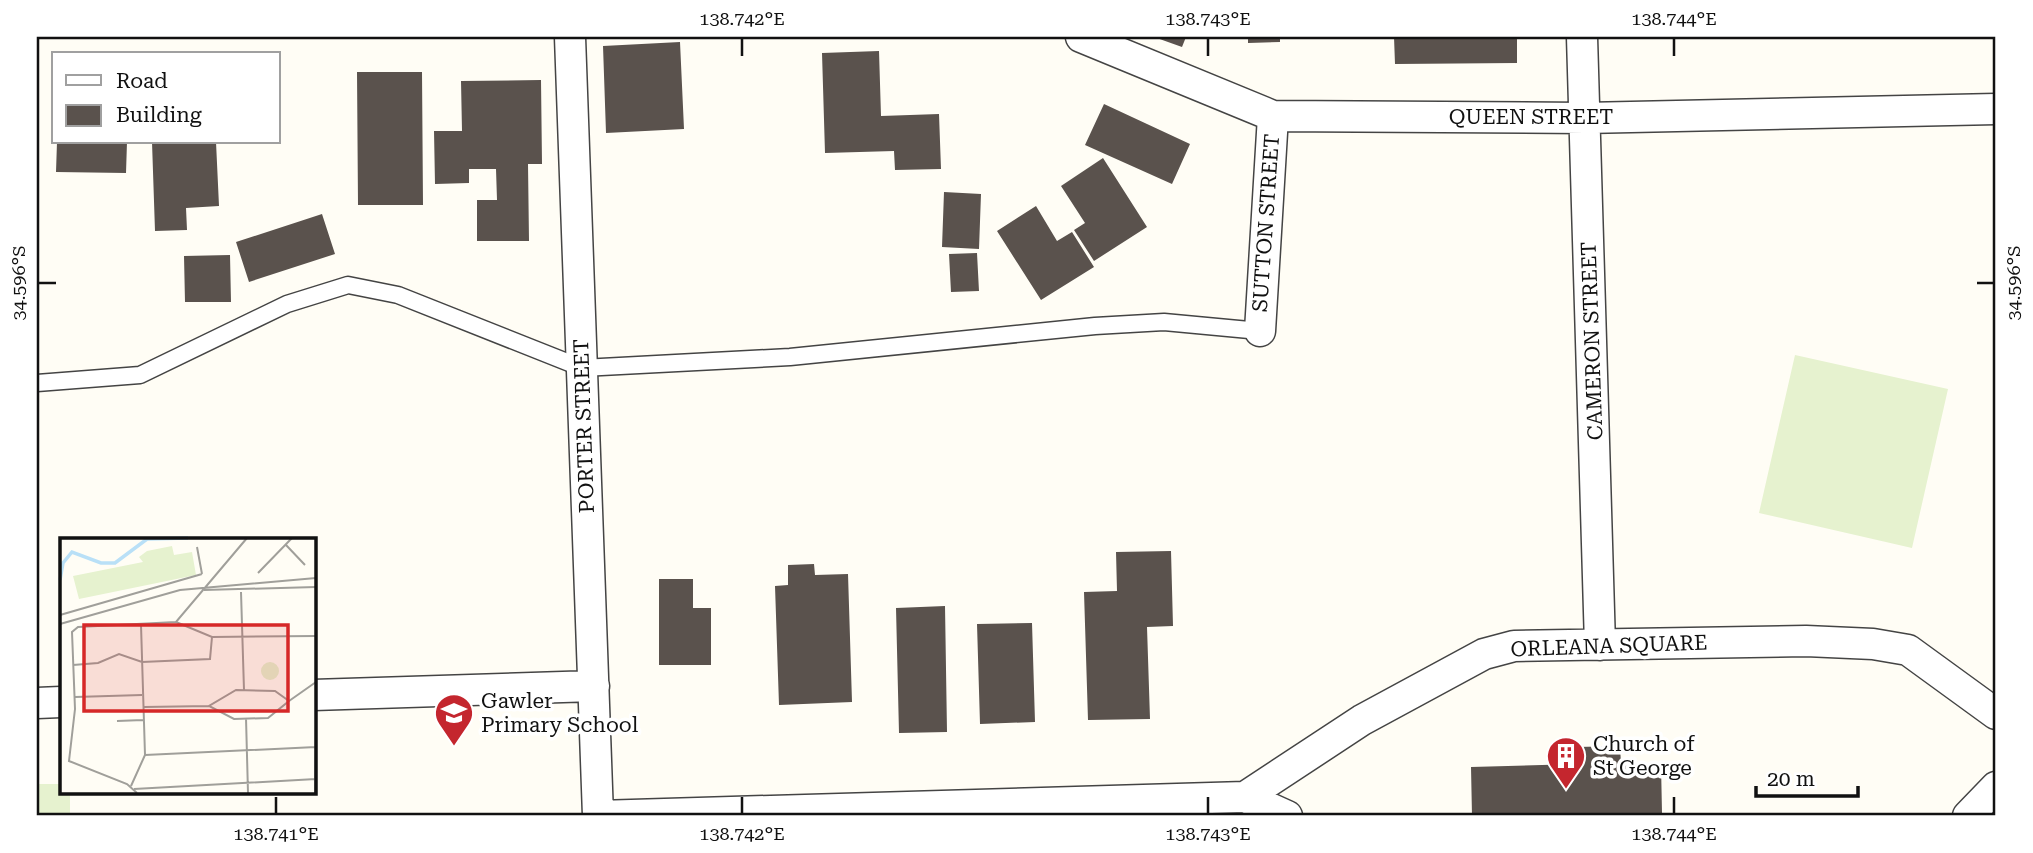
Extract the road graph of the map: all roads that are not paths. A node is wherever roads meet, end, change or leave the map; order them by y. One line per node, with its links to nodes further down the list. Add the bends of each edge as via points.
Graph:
1 (570, 37): 8 (street, PORTER STREET)
2 (1081, 37): 5 (street, QUEEN STREET)
3 (1582, 37): 6 (street, CAMERON STREET)
4 (1996, 110): 6 (street, QUEEN STREET)
5 (1273, 116): 6 (street, QUEEN STREET); 7 (street, SUTTON STREET)
6 (1585, 118): 10 (street, CAMERON STREET)
7 (1260, 331): 8 (lane, via 1164,322 790,357)
8 (582, 368): 9 (lane, via 398,295 348,285 287,304 140,375); 11 (street, PORTER STREET)
9 (37, 383)
10 (1600, 645): 15 (street, ORLEANA SQUARE, via 1806,641 1908,650); 17 (street, ORLEANA SQUARE, via 1514,646 1484,654 1362,720)
11 (594, 687): 12 (street); 18 (street, PORTER STREET)
12 (315, 695)
13 (60, 702): 14 (street)
14 (37, 703)
15 (1996, 714)
16 (1996, 787): 20 (street)
17 (1245, 797): 18 (street); 19 (street)
18 (598, 816)
19 (1287, 816)
20 (1968, 816)

